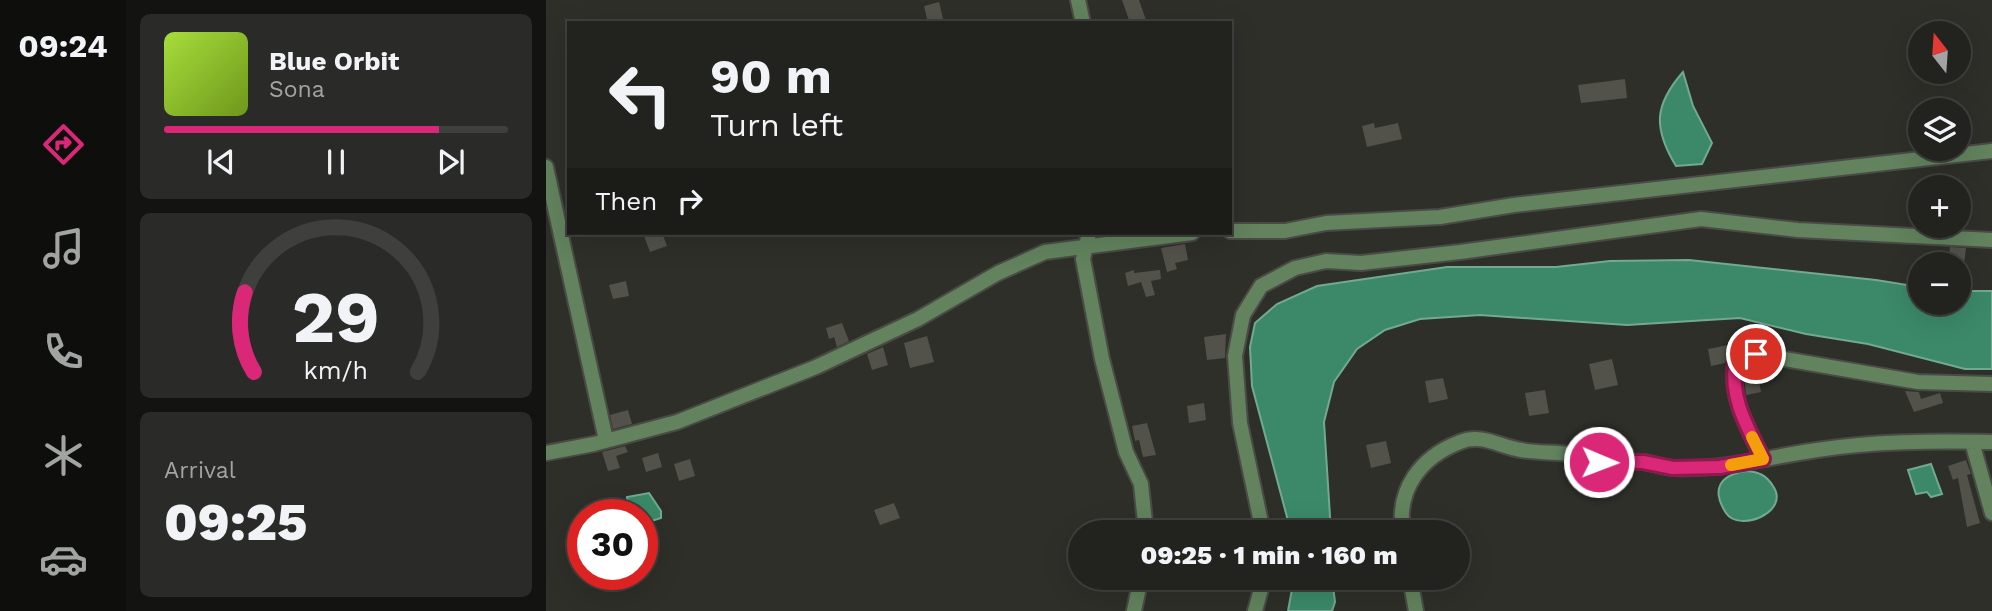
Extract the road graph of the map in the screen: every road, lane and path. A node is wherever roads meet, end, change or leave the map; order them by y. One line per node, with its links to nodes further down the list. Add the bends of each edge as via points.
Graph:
1 (1078, 0): 2 (street)
2 (1083, 21)
3 (1992, 151): 5 (street, via 1440,217 1372,219 1285,231)
4 (546, 167): 10 (street)
5 (1232, 231)
6 (1157, 235): 7 (street)
7 (1088, 239): 10 (street, via 998,273 918,320 816,367 677,422); 16 (street, via 1083,259 1102,359 1126,452 1141,484)
8 (1992, 240): 17 (street, via 1875,236 1701,219 1460,252 1361,263 1326,261 1295,268 1261,286 1243,315 1235,356 1240,423)
9 (1992, 384): 14 (street, via 1919,382 1756,354 1735,364 1732,382 1743,419)
10 (606, 440): 13 (street)
11 (1972, 442): 12 (street); 14 (street, via 1884,441); 15 (street)
12 (1992, 442)
13 (546, 453)
14 (1763, 459): 18 (street, via 1720,467 1673,468 1520,450 1480,438 1462,441 1424,463 1412,477)
15 (1992, 513)
16 (1145, 520)
17 (1260, 520)
18 (1401, 520)
19 (1138, 590): 22 (street)
20 (1261, 590): 23 (street)
21 (1412, 590): 24 (street)
22 (1134, 611)
23 (1255, 611)
24 (1416, 611)

